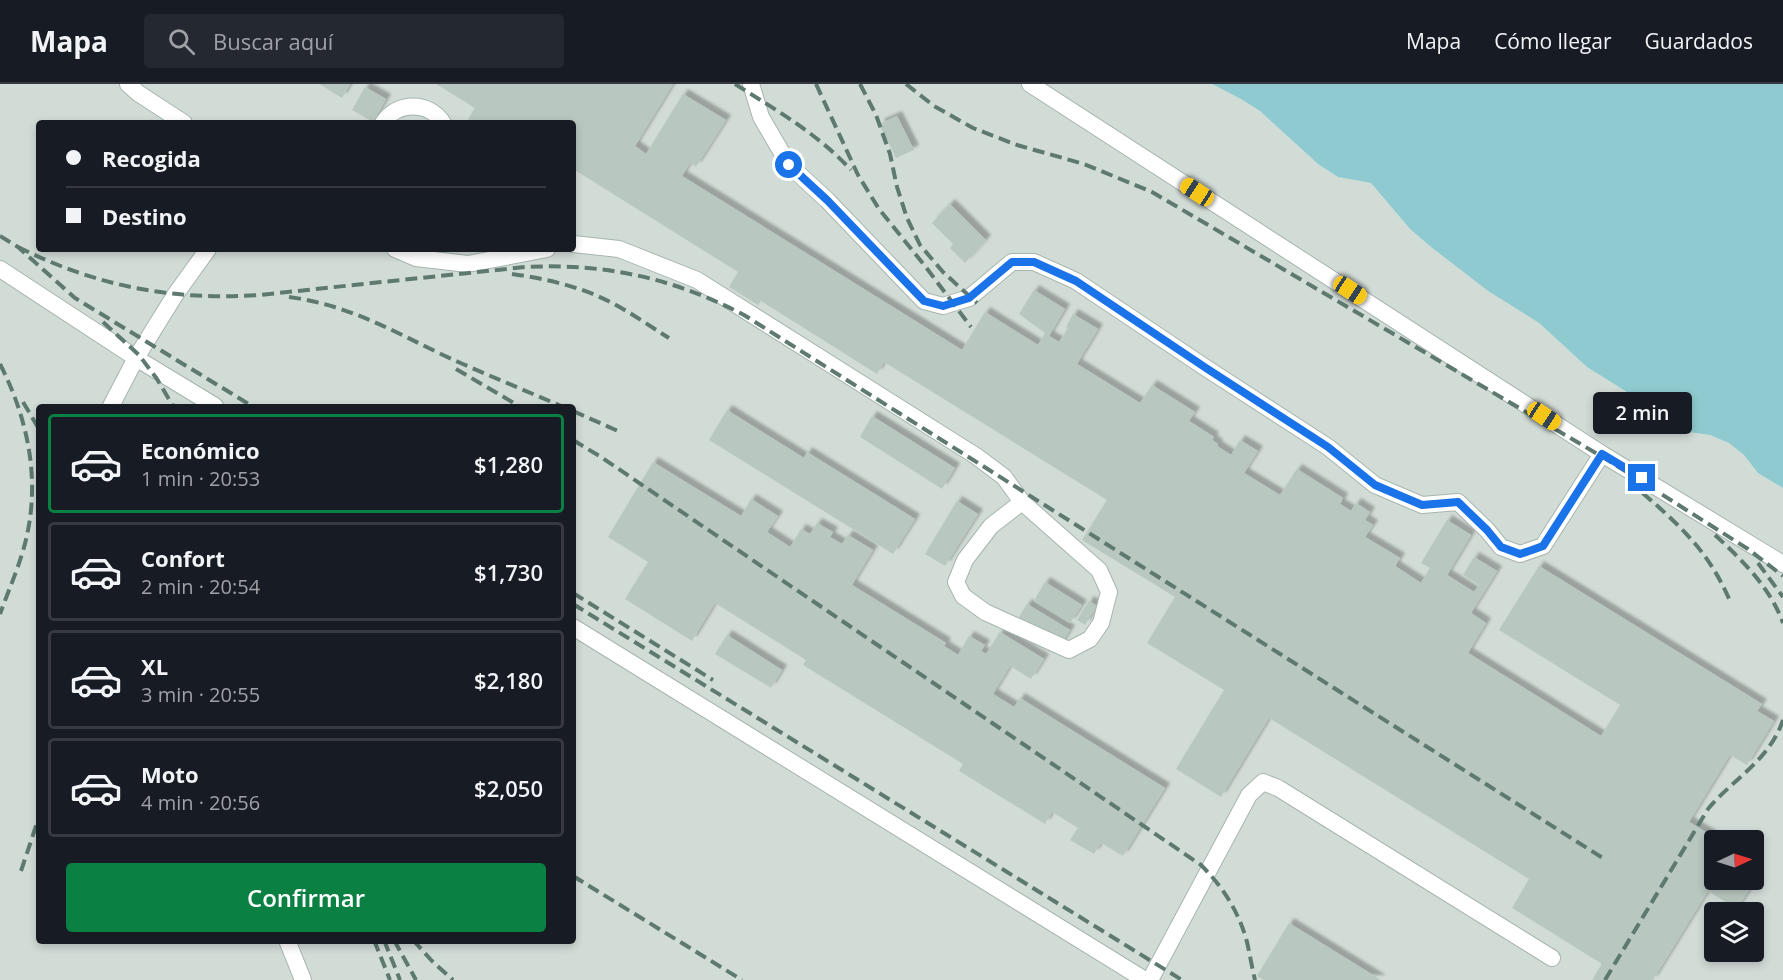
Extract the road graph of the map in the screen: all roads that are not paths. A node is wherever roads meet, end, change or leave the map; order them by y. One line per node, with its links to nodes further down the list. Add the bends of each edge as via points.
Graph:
1 (128, 84): 4 (lane)
2 (751, 84): 15 (lane, via 761,117 789,165 924,301 943,306 969,298 1012,262 1034,262 1076,281 1328,447 1375,485 1422,505 1458,502 1501,547 1520,554 1543,546)
3 (1030, 84): 15 (lane)
4 (179, 120)
5 (386, 120): 6 (lane, via 394,111 420,106)
6 (440, 120)
7 (576, 244): 16 (lane, via 619,249 697,280 976,456 1004,477)
8 (206, 252): 12 (lane)
9 (402, 252): 10 (lane, via 416,258 468,264)
10 (531, 252)
11 (0, 269): 12 (lane)
12 (136, 358): 13 (lane); 14 (lane)
13 (112, 404)
14 (212, 404)
15 (1602, 454): 17 (lane)
16 (1022, 502): 16 (lane, via 991,526 965,560 956,582 963,596 985,612 1069,650 1090,639 1101,623 1109,592 1099,570)
17 (1783, 564)
18 (576, 629): 22 (lane)
19 (289, 944): 21 (lane)
20 (1552, 958): 22 (lane, via 1263,782 1249,795)
21 (303, 980)
22 (1148, 980)

